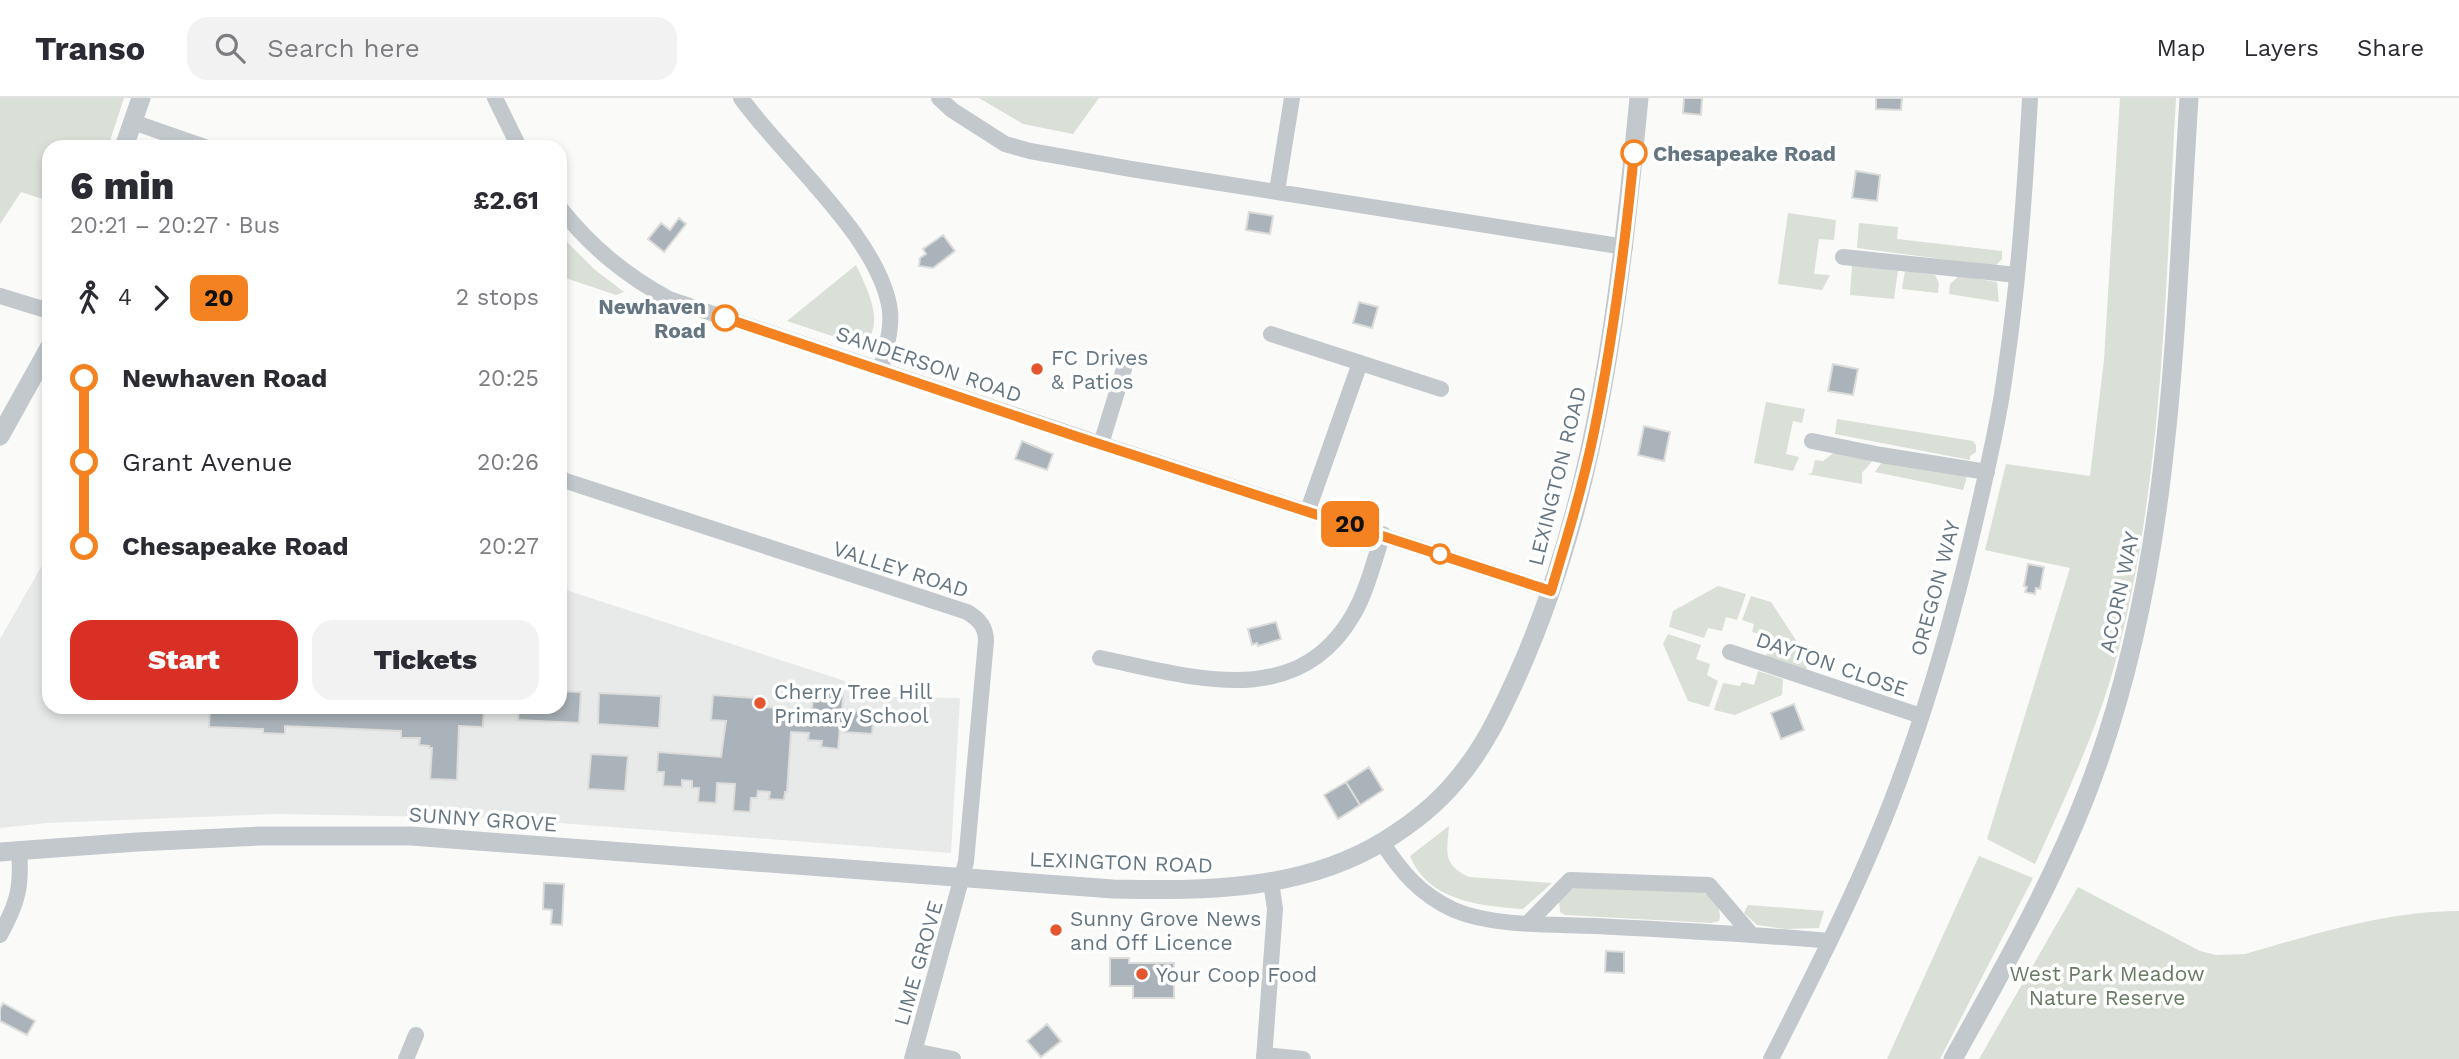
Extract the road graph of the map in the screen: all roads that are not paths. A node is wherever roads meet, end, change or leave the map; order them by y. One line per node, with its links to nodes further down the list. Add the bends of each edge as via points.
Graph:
1 (141, 98): 9 (street)
2 (495, 98): 12 (street)
3 (741, 98): 23 (street, via 828,199 873,266 890,317)
4 (939, 98): 13 (street, via 1005,144)
5 (1293, 98): 13 (street)
6 (1639, 98): 15 (street, LEXINGTON ROAD)
7 (2030, 98): 17 (street, OREGON WAY)
8 (2189, 98): 52 (street, ACORN WAY, via 2166,455 2136,632 2115,710 2052,878)
9 (133, 122): 10 (street); 11 (street)
10 (127, 140)
11 (185, 140)
12 (516, 140)
13 (1277, 191): 15 (street)
14 (567, 216): 23 (street, SANDERSON ROAD, via 618,268 669,299)
15 (1625, 247): 33 (street, LEXINGTON ROAD, via 1593,434)
16 (1843, 257): 17 (street)
17 (2017, 275): 29 (street, OREGON WAY)
18 (0, 296): 19 (street)
19 (42, 309)
20 (1271, 334): 22 (street)
21 (42, 361): 26 (street)
22 (1360, 363): 25 (street); 31 (street)
23 (881, 369): 28 (street, SANDERSON ROAD)
24 (1124, 369): 28 (street)
25 (1441, 388)
26 (0, 436)
27 (1812, 441): 29 (street)
28 (1101, 444): 31 (street, SANDERSON ROAD)
29 (1987, 472): 36 (street, OREGON WAY)
30 (567, 481): 39 (street, VALLEY ROAD, via 976,617 986,641)
31 (1308, 510): 32 (street, SANDERSON ROAD)
32 (1383, 534): 33 (street, SANDERSON ROAD); 35 (street, via 1354,613 1322,655 1296,669 1273,678 1210,680)
33 (1551, 591): 37 (street, LEXINGTON ROAD, via 1508,696 1469,764 1427,811)
34 (1730, 652): 36 (street, DAYTON CLOSE)
35 (1100, 658)
36 (1921, 716): 44 (street, OREGON WAY, via 1889,806)
37 (1382, 842): 40 (street, LEXINGTON ROAD, via 1309,874); 41 (street, via 1413,884 1436,901 1468,915)
38 (10, 850): 39 (street, SUNNY GROVE, via 260,836 411,836); 43 (street, via 21,885)
39 (963, 878): 40 (street, LEXINGTON ROAD, via 1182,890); 46 (street, LIME GROVE)
40 (1271, 882): 47 (street, via 1275,909)
41 (1528, 923): 42 (street); 42 (street, via 1570,880 1709,885)
42 (1750, 933): 44 (street)
43 (0, 934)
44 (1830, 941): 51 (street, OREGON WAY)
45 (416, 1035): 48 (street)
46 (913, 1055): 49 (street)
47 (1264, 1057): 50 (street)
48 (406, 1059)
49 (953, 1059)
50 (1303, 1059)
51 (1771, 1059)
52 (1954, 1059)

